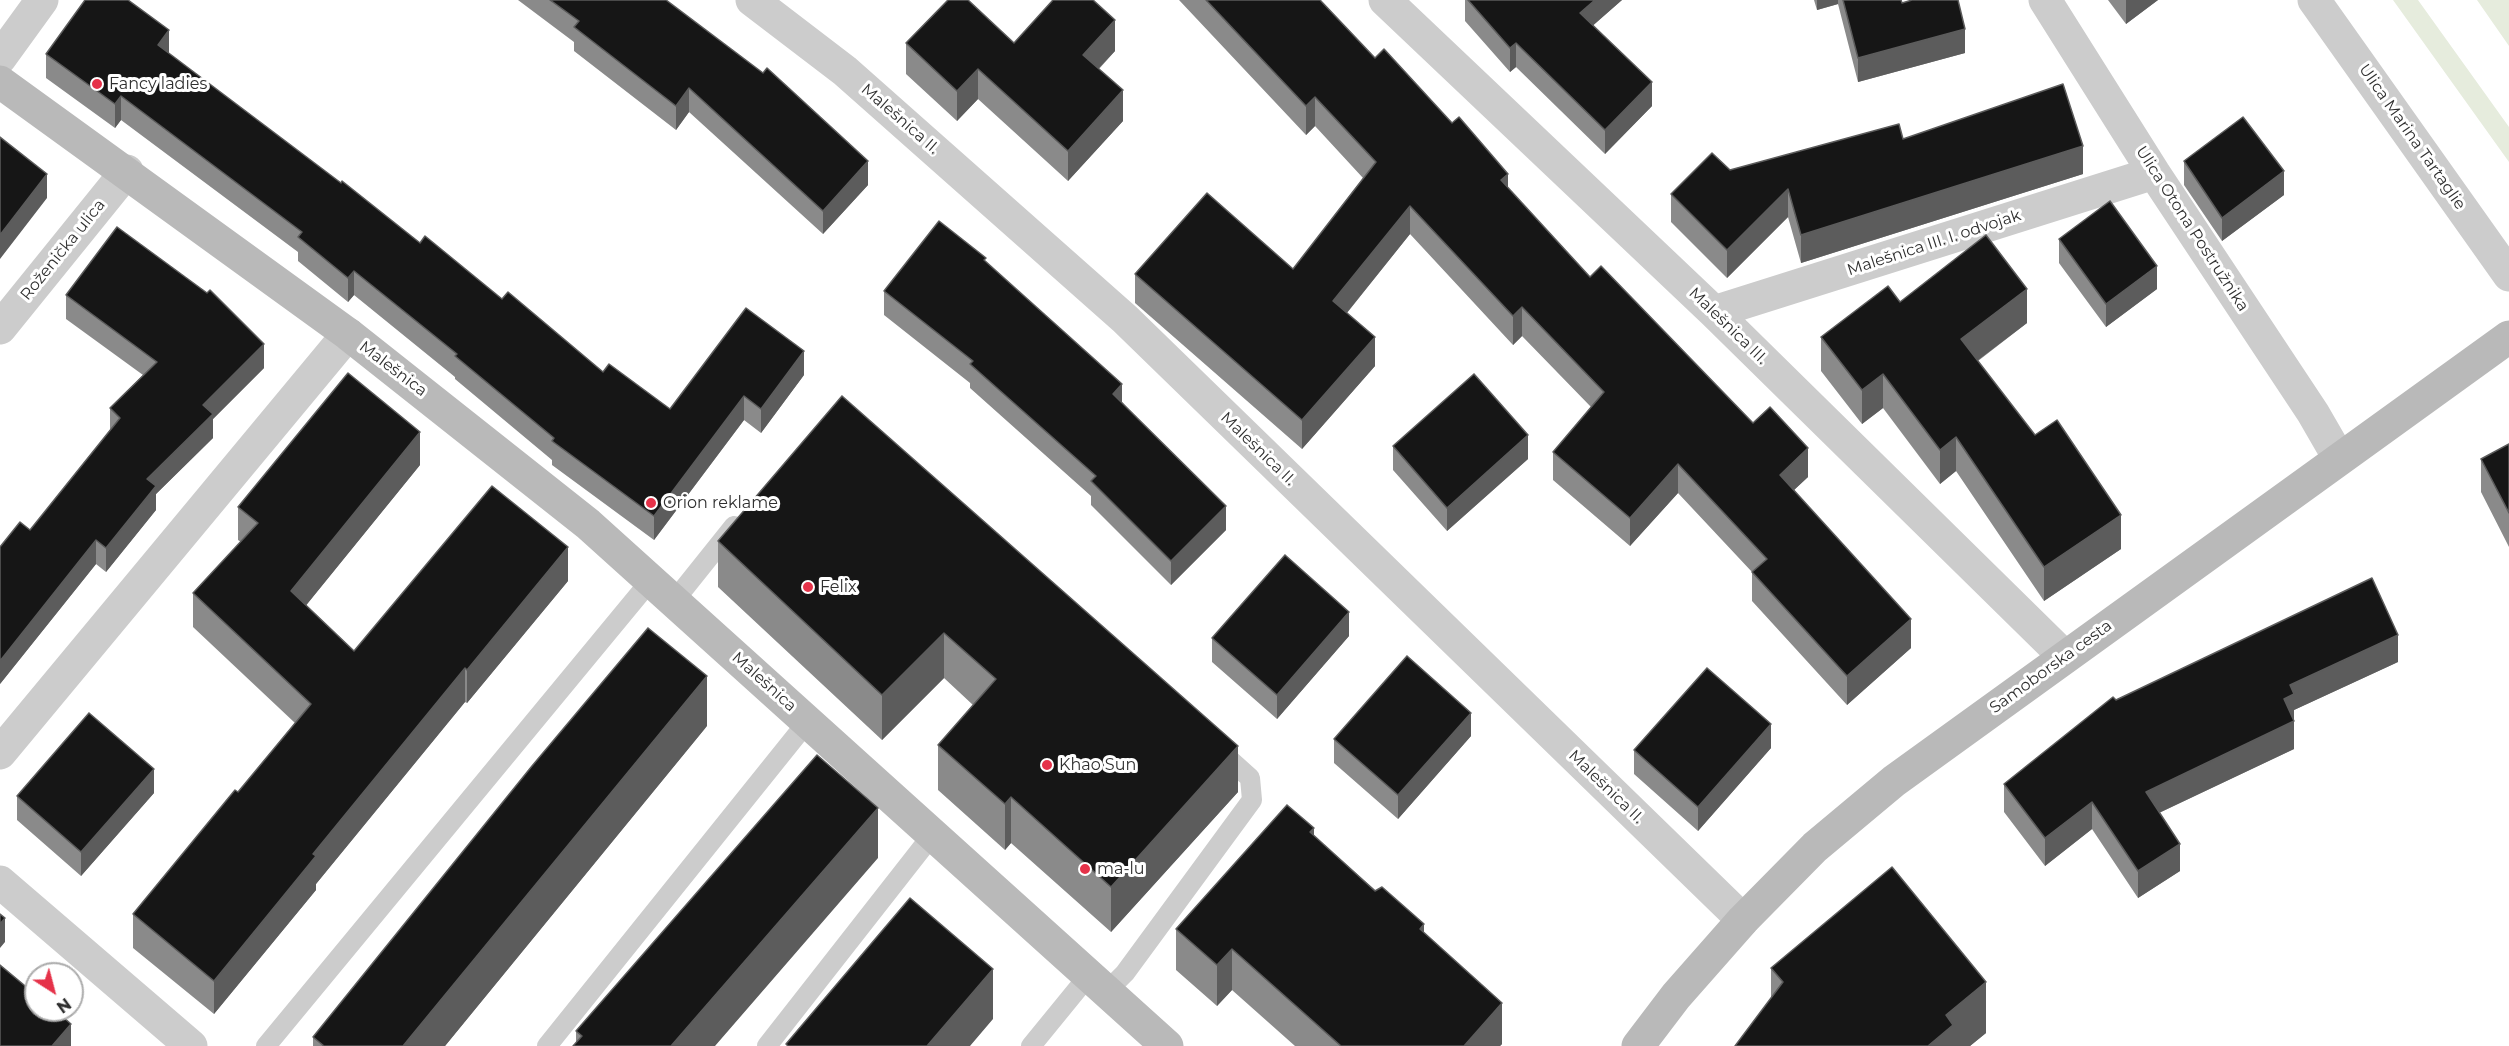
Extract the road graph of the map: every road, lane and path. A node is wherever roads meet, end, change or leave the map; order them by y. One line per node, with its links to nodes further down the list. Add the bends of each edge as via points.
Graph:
1 (42, 0): 6 (street)
2 (752, 0): 24 (street, Malešnica II., via 845,71 1125,319)
3 (1385, 0): 11 (street, Malešnica III.)
4 (2045, 0): 9 (street, Ulica Otona Postružnika)
5 (2314, 0): 10 (street, Ulica Marina Tartaglie)
6 (0, 58)
7 (0, 82): 8 (street, Malešnica)
8 (127, 171): 12 (street, Roženička ulica); 13 (street, Malešnica)
9 (2154, 173): 11 (street, Malešnica III. I. odvojak); 15 (street, Ulica Otona Postružnika)
10 (2509, 275)
11 (1714, 312): 18 (street, Malešnica III.)
12 (0, 328)
13 (348, 334): 17 (street, Malešnica, via 579,517); 21 (street, Malešnica)
14 (2509, 337): 15 (street, Samoborska cesta)
15 (2339, 458): 18 (street, Samoborska cesta)
16 (749, 508): 17 (lane)
17 (662, 591): 19 (street, Malešnica); 27 (lane)
18 (2065, 657): 24 (street, Samoborska cesta, via 1894,781 1815,847)
19 (808, 720): 22 (street, Malešnica); 28 (lane)
20 (1206, 739): 25 (lane, via 1250,778 1252,800 1125,973)
21 (0, 753)
22 (933, 834): 25 (street, Malešnica); 29 (lane)
23 (0, 882): 26 (street)
24 (1743, 920): 32 (street, Samoborska cesta)
25 (1098, 983): 30 (lane); 31 (street, Malešnica)
26 (191, 1046)
27 (266, 1046)
28 (547, 1046)
29 (767, 1046)
30 (1031, 1046)
31 (1167, 1046)
32 (1638, 1046)

